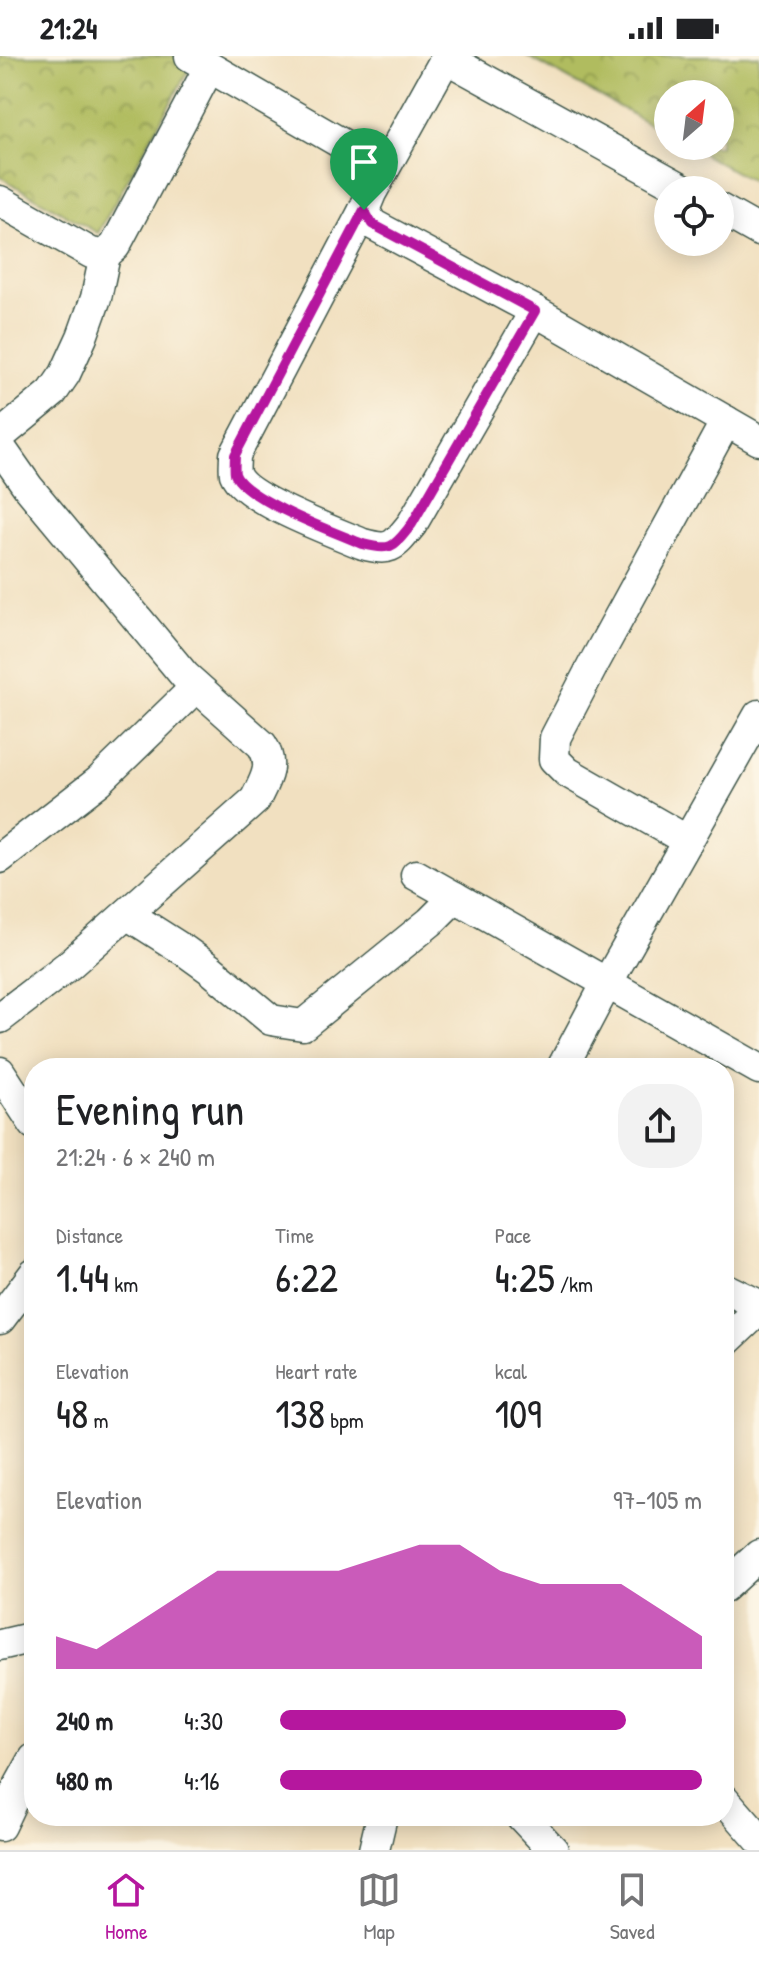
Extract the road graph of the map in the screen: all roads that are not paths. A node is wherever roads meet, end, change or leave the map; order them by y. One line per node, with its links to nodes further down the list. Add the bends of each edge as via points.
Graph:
1 (446, 57): 3 (street); 4 (street)
2 (200, 62): 3 (street); 9 (street, via 115,246)
3 (384, 168): 6 (street)
4 (660, 176)
5 (0, 201): 9 (street, via 91,253)
6 (364, 210): 10 (street, via 372,224); 10 (street, via 235,455 235,473 263,500 363,544 394,546 412,524)
7 (734, 217): 8 (street)
8 (759, 231)
9 (105, 255): 12 (street, via 96,298 65,374 52,393)
10 (535, 311): 11 (street)
11 (726, 421): 13 (street); 17 (street, via 555,738 554,759 567,772)
12 (0, 436)
13 (759, 440)
14 (0, 447): 15 (street)
15 (196, 687): 18 (street, via 99,781); 21 (street, via 262,745 269,768 255,800)
16 (759, 715): 17 (street)
17 (688, 841): 22 (street)
18 (0, 858)
19 (416, 875): 20 (street)
20 (455, 897): 21 (street, via 303,1025 271,1020 198,960); 22 (street)
21 (127, 914): 23 (street)
22 (607, 983): 24 (street); 25 (street)
23 (0, 1018)
24 (567, 1058)
25 (759, 1069)
26 (0, 1072): 27 (street)
27 (24, 1109)
28 (24, 1287): 31 (street)
29 (734, 1294): 30 (street)
30 (759, 1308): 32 (street)
31 (0, 1319)
32 (734, 1333)
33 (759, 1555): 34 (street)
34 (734, 1578)
35 (24, 1639): 36 (street)
36 (0, 1645)
37 (24, 1777): 39 (street)
38 (734, 1810): 42 (street)
39 (0, 1826)
40 (380, 1826): 43 (street)
41 (530, 1826): 44 (street)
42 (759, 1839)
43 (374, 1850)
44 (553, 1850)

